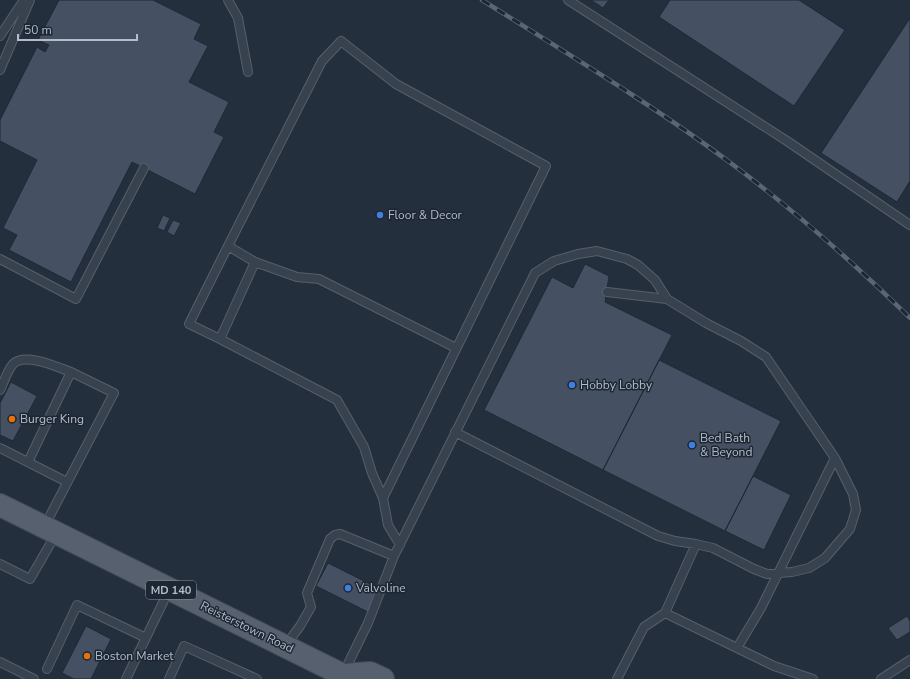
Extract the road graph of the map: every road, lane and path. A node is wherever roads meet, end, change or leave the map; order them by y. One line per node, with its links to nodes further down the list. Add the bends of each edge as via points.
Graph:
1 (24, 0): 5 (lane)
2 (30, 0): 6 (lane)
3 (228, 0): 7 (lane, via 238,18)
4 (568, 0): 9 (lane, via 787,141)
5 (0, 36)
6 (0, 70)
7 (248, 72)
8 (144, 168): 11 (lane, via 76,299)
9 (910, 225)
10 (228, 246): 12 (lane); 15 (lane, via 189,324); 16 (lane, via 322,61 341,41 396,84 546,166)
11 (0, 259)
12 (255, 262): 15 (lane); 16 (lane, via 296,277 319,278)
13 (607, 292): 14 (lane)
14 (666, 299): 19 (lane, via 655,280 638,265 613,255 597,251 554,261 535,273); 21 (lane, via 766,357)
15 (220, 339): 24 (lane, via 337,400 364,448)
16 (456, 348): 24 (lane)
17 (71, 372): 18 (lane, via 22,359 14,364); 22 (lane); 23 (lane, via 114,393)
18 (0, 390)
19 (455, 432): 27 (lane, via 658,536); 28 (lane)
20 (0, 448): 22 (lane)
21 (835, 458): 31 (lane); 31 (lane, via 853,494 856,510 850,529 826,558 809,568)
22 (28, 462): 23 (lane)
23 (67, 482): 26 (lane)
24 (383, 498): 28 (lane, via 388,524)
25 (0, 505): 26 (main road, Reisterstown Road / MD 140)
26 (50, 530): 30 (lane, via 30,579); 32 (main road, Reisterstown Road / MD 140)
27 (696, 544): 31 (lane, via 713,548 767,574); 33 (lane)
28 (400, 545): 29 (lane)
29 (394, 556): 35 (lane, via 340,534 330,539 306,593 311,607); 40 (lane)
30 (0, 564)
31 (779, 572): 36 (lane)
32 (169, 589): 34 (lane); 35 (main road, Reisterstown Road / MD 140)
33 (665, 613): 36 (lane); 46 (lane, via 644,627)
34 (146, 638): 39 (lane, via 77,605); 42 (lane)
35 (285, 646): 40 (main road, Reisterstown Road / MD 140)
36 (737, 648): 47 (lane, via 774,666)
37 (910, 660): 48 (lane)
38 (0, 662): 41 (lane)
39 (47, 669)
40 (344, 677): 45 (main road, via 370,673)
41 (34, 679)
42 (126, 679)
43 (169, 679): 44 (lane, via 184,646)
44 (257, 679)
45 (383, 679)
46 (617, 679)
47 (813, 679)
48 (881, 679)

